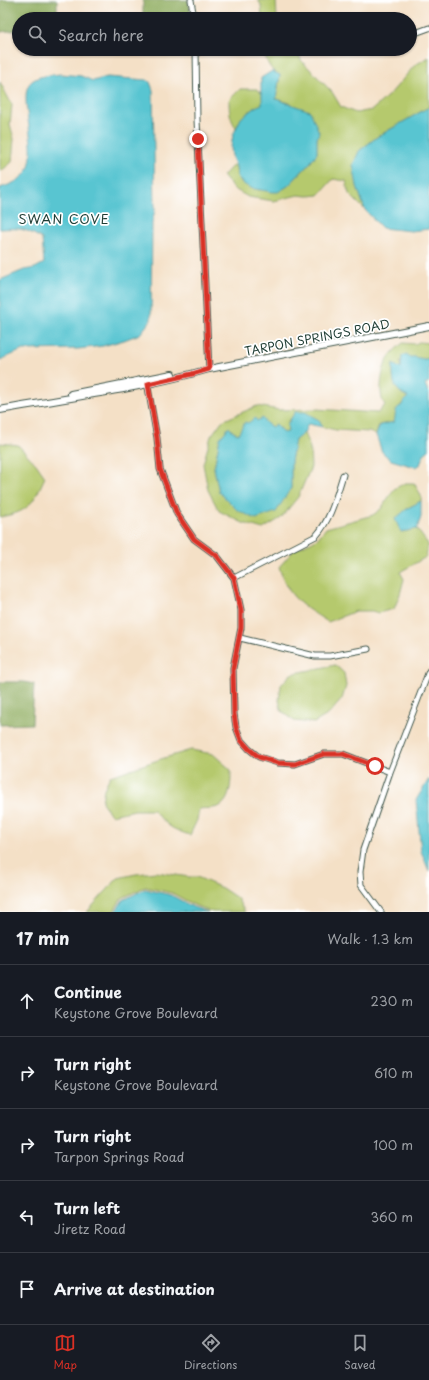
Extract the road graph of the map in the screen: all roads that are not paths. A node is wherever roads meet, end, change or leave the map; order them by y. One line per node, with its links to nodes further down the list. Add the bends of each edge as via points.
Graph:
1 (191, 0): 2 (street)
2 (193, 12)
3 (429, 28): 4 (street)
4 (417, 32)
5 (196, 56): 7 (street)
6 (429, 326): 7 (main road, TARPON SPRINGS ROAD)
7 (209, 369): 8 (main road, TARPON SPRINGS ROAD)
8 (147, 381): 9 (main road, TARPON SPRINGS ROAD, via 67,399); 11 (street, via 160,469 177,514 194,539 217,556)
9 (0, 410)
10 (343, 475): 11 (street, via 330,516 316,536)
11 (234, 578): 12 (street, via 241,610)
12 (240, 638): 13 (street, via 315,656); 15 (street, via 233,668 234,714 241,740 249,749 259,757 278,763 295,764 324,754 343,754)
13 (368, 649)
14 (429, 671): 15 (street)
15 (390, 772): 16 (street, via 363,850 360,872 361,885)
16 (381, 912)

